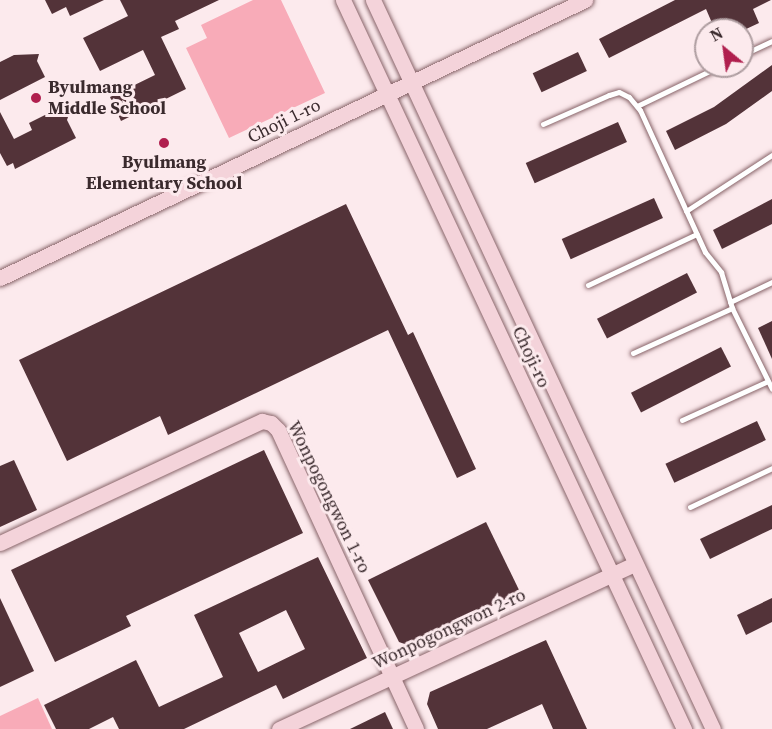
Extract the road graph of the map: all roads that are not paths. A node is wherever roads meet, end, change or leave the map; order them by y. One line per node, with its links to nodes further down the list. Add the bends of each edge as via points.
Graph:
1 (343, 0): 8 (street, Choji-ro)
2 (373, 0): 7 (street, Choji-ro)
3 (585, 0): 7 (street, Choji 1-ro)
4 (772, 41): 5 (lane)
5 (754, 49)
6 (695, 78): 9 (lane)
7 (411, 82): 8 (street, Choji 1-ro); 25 (street, Choji-ro)
8 (386, 93): 14 (street, Choji 1-ro); 26 (street, Choji-ro)
9 (637, 106): 10 (lane, via 619,92); 12 (lane)
10 (543, 124)
11 (772, 155): 12 (lane)
12 (687, 211): 13 (lane)
13 (697, 234): 16 (lane); 17 (lane, via 721,272)
14 (0, 278)
15 (772, 282): 17 (lane)
16 (588, 285)
17 (731, 305): 18 (lane); 19 (lane)
18 (633, 353)
19 (768, 381): 20 (lane); 21 (lane)
20 (772, 389)
21 (682, 420)
22 (772, 468): 23 (lane)
23 (690, 507)
24 (0, 543): 27 (street, Wonpogongwon 1-ro, via 262,421 271,423 278,430)
25 (635, 564): 26 (street, Wonpogongwon 2-ro); 31 (street, Choji-ro)
26 (611, 575): 27 (street, Wonpogongwon 2-ro); 30 (street, Choji-ro)
27 (393, 677): 28 (street, Wonpogongwon 2-ro); 29 (street, Wonpogongwon 1-ro)
28 (279, 729)
29 (416, 729)
30 (684, 729)
31 (713, 729)

